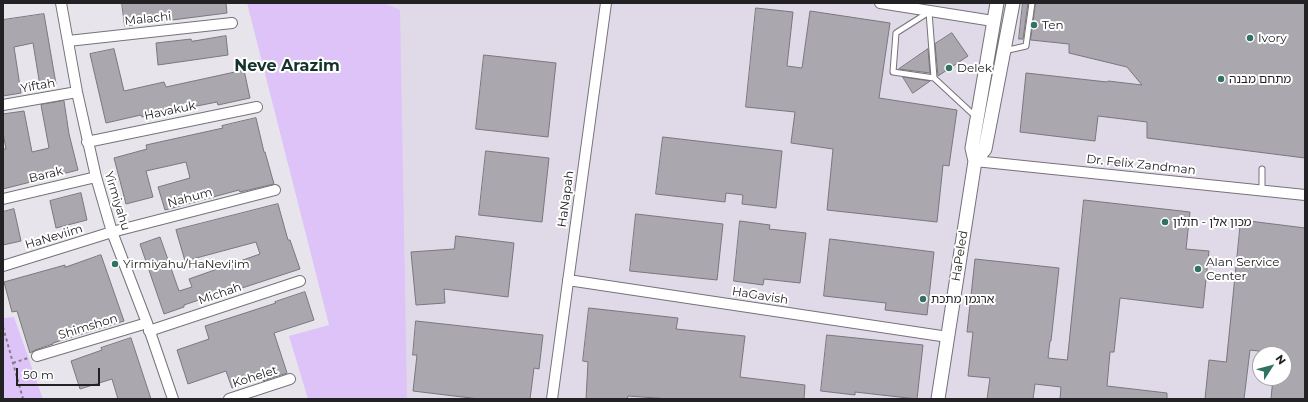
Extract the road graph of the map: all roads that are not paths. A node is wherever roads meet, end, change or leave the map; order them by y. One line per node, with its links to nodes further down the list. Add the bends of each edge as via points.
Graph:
1 (61, 3): 10 (street, Yirmiyahu)
2 (606, 3): 27 (street, HaNapah)
3 (880, 3): 7 (street)
4 (997, 3): 8 (street, HaPeled)
5 (1012, 3): 11 (street, HaPeled)
6 (1032, 3): 11 (lane, via 1026,46)
7 (928, 12): 8 (street); 12 (lane); 12 (lane, via 896,33 893,72)
8 (993, 21): 16 (street, HaPeled)
9 (232, 23): 10 (street, Malachi)
10 (68, 41): 13 (street, Yirmiyahu)
11 (1003, 51): 18 (street, HaPeled, via 985,149)
12 (934, 78): 16 (lane)
13 (77, 92): 14 (street, Yiftah); 17 (street, Yirmiyahu)
14 (3, 105)
15 (257, 106): 17 (street, Havakuk)
16 (977, 117): 18 (street, HaPeled, via 972,148)
17 (87, 142): 20 (street, Yirmiyahu)
18 (975, 161): 22 (street, Dr. Felix Zandman); 30 (street, HaPeled)
19 (1262, 169): 22 (lane)
20 (96, 176): 24 (street, Barak); 25 (street, Yirmiyahu)
21 (275, 190): 25 (street, Nahum)
22 (1262, 191): 23 (street, Dr. Felix Zandman)
23 (1305, 195)
24 (3, 199)
25 (112, 232): 26 (street, HaNeviim); 29 (street, Yirmiyahu)
26 (3, 266)
27 (568, 280): 30 (street, HaGavish); 35 (street, HaNapah)
28 (300, 281): 29 (street, Michah)
29 (148, 327): 31 (street, Shimshon); 33 (street, Yirmiyahu)
30 (948, 337): 36 (street, HaPeled)
31 (37, 356)
32 (290, 379): 34 (street, Kohelet)
33 (173, 399)
34 (229, 399)
35 (552, 399)
36 (938, 399)

